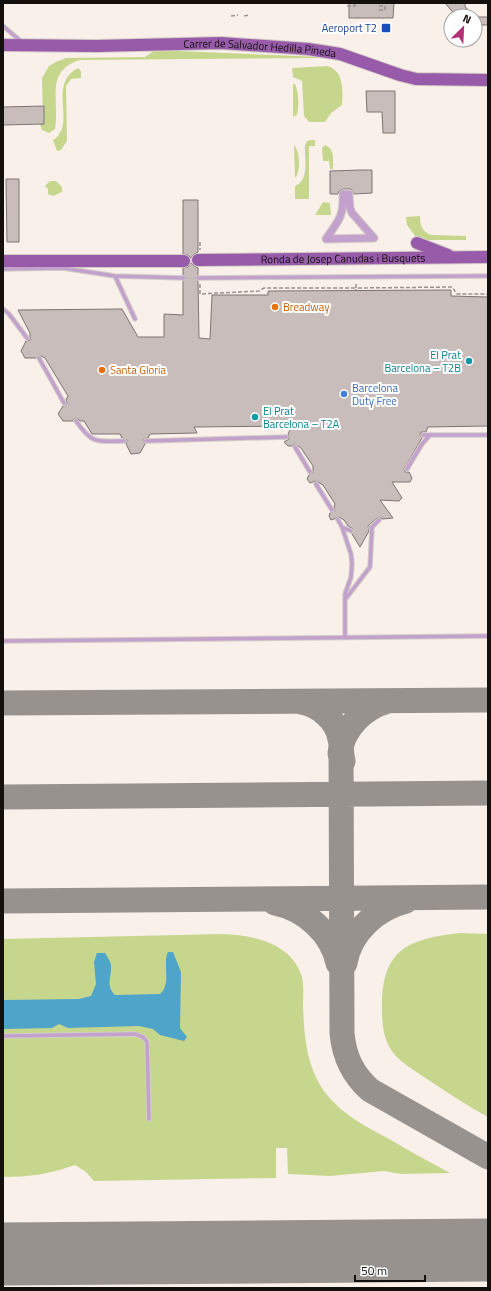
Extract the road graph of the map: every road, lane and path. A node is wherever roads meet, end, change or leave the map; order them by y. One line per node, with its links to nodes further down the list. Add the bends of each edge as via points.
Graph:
1 (355, 3): 3 (path, via 355,6)
2 (385, 4): 4 (path); 5 (path, via 385,10)
3 (347, 6)
4 (379, 6)
5 (379, 10)
6 (238, 15): 8 (path)
7 (250, 15): 9 (path)
8 (231, 16)
9 (244, 16)
10 (3, 26): 11 (lane)
11 (26, 44): 12 (main road, Carrer de Salvador Hedilla Pineda); 13 (main road, Carrer de Salvador Hedilla Pineda, via 96,46 221,43 308,49 340,54 400,76 416,79)
12 (3, 45)
13 (488, 80)
14 (326, 239): 14 (street, via 374,238 352,213 349,194 343,194 343,212)
15 (417, 242): 16 (main road)
16 (453, 257): 17 (main road, Ronda de Josep Canudas i Busquets); 18 (main road, Ronda de Josep Canudas i Busquets)
17 (488, 257)
18 (198, 260)
19 (3, 261): 20 (main road)
20 (184, 261)
21 (3, 269): 22 (lane, via 63,268)
22 (115, 276): 24 (lane); 31 (lane)
23 (488, 276): 25 (lane, Ronda de Josep Canudas i Busquets)
24 (184, 278)
25 (198, 278)
26 (235, 292): 28 (path)
27 (476, 294): 29 (path)
28 (235, 295)
29 (476, 297)
30 (3, 309): 32 (lane)
31 (135, 319)
32 (28, 338)
33 (39, 358): 34 (lane)
34 (64, 403)
35 (76, 421): 40 (lane, via 92,440)
36 (424, 435): 37 (lane)
37 (430, 435): 38 (lane); 43 (lane)
38 (488, 435)
39 (286, 438): 41 (lane)
40 (124, 441)
41 (146, 441)
42 (295, 447): 44 (lane)
43 (407, 469)
44 (310, 472)
45 (316, 484): 46 (lane)
46 (332, 510)
47 (338, 520): 49 (lane)
48 (379, 520): 51 (lane, via 371,528 370,567 348,593)
49 (342, 527): 50 (lane); 51 (lane, via 352,564)
50 (351, 531)
51 (345, 602): 53 (lane)
52 (488, 636): 53 (lane)
53 (345, 637): 54 (lane)
54 (3, 641)
55 (3, 1036): 56 (lane, via 135,1034 143,1037 146,1042)
56 (149, 1119)

